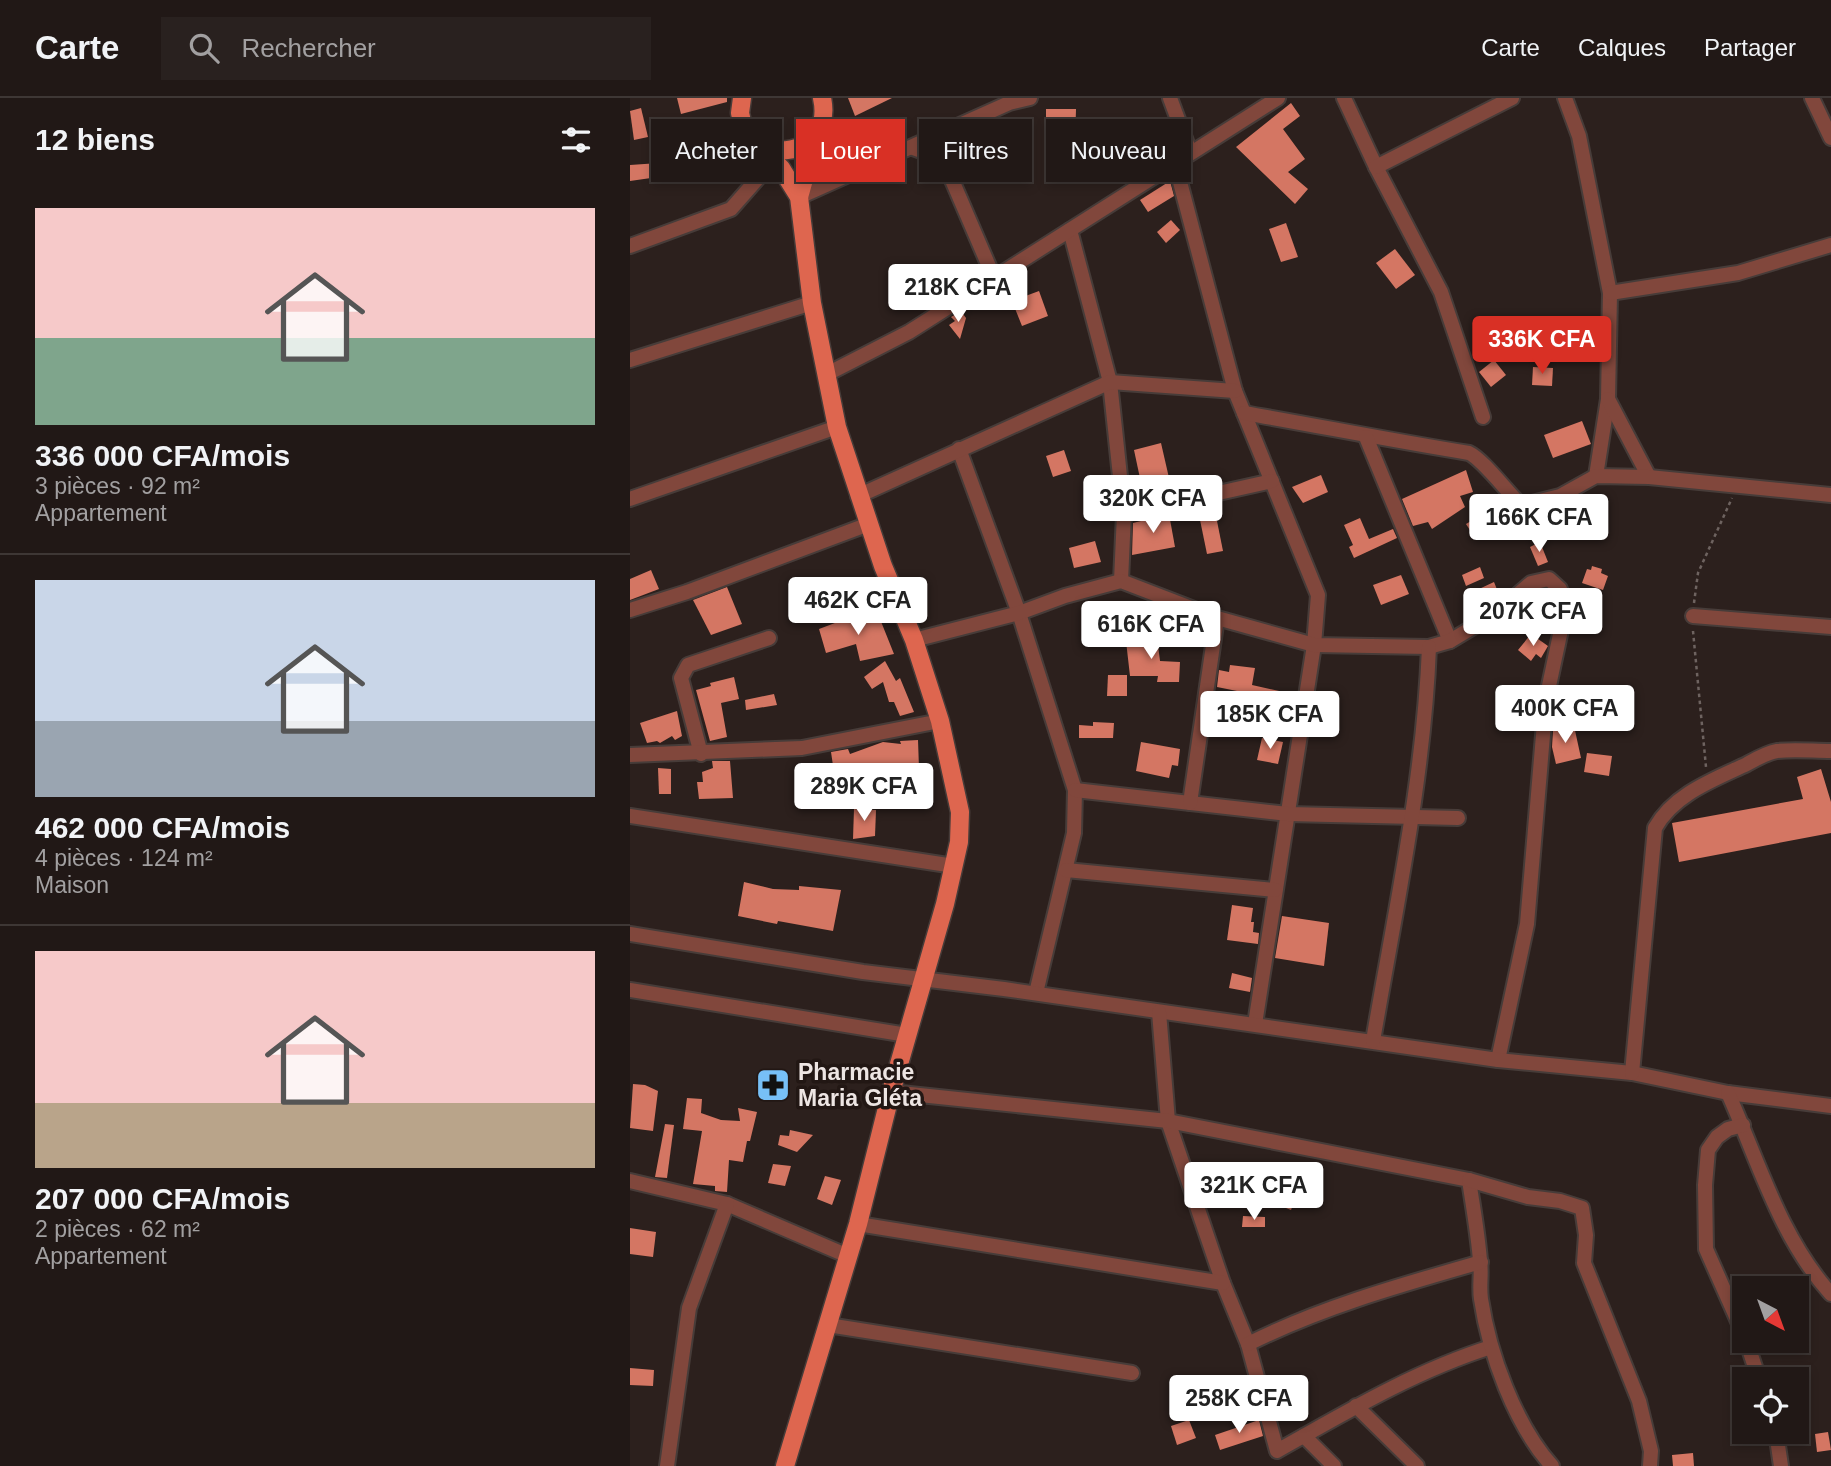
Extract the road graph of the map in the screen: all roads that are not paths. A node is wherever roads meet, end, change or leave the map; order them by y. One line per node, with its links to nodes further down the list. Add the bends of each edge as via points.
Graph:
1 (742, 98): 10 (main road)
2 (822, 98): 11 (main road)
3 (1030, 98): 14 (street, via 1009,103)
4 (1170, 98): 12 (street)
5 (1278, 98): 15 (street)
6 (1344, 98): 16 (street)
7 (1512, 98): 16 (street)
8 (1565, 98): 27 (street, via 1579,136)
9 (1812, 98): 13 (street)
10 (741, 119)
11 (823, 119)
12 (1178, 119)
13 (1831, 138)
14 (913, 148): 22 (street); 26 (street, via 943,159)
15 (1191, 151)
16 (1376, 167): 35 (street, via 1441,292)
17 (782, 170): 22 (main road)
18 (755, 182): 25 (street, via 731,209)
19 (803, 182): 22 (main road)
20 (1145, 182): 23 (street)
21 (1180, 182): 32 (street)
22 (799, 197): 28 (main road)
23 (1070, 230): 26 (street); 31 (street)
24 (1831, 245): 27 (street, via 1738,273)
25 (630, 246)
26 (994, 278): 30 (street, via 909,332)
27 (1610, 293): 33 (street)
28 (812, 303): 29 (street); 30 (main road)
29 (630, 360)
30 (827, 374): 36 (main road)
31 (1110, 382): 32 (street); 38 (street); 45 (street)
32 (1235, 391): 34 (street)
33 (1608, 400): 39 (street); 40 (street)
34 (1244, 413): 37 (street); 41 (street)
35 (1483, 417)
36 (837, 427): 43 (main road); 44 (street)
37 (1366, 437): 39 (street, via 1469,453 1524,505 1560,496); 55 (street)
38 (959, 449): 43 (street); 49 (street)
39 (1596, 476): 40 (street)
40 (1649, 477): 42 (street)
41 (1272, 481): 45 (street); 56 (street, via 1318,595)
42 (1831, 495)
43 (858, 496): 46 (main road)
44 (630, 499)
45 (1124, 514): 47 (street)
46 (869, 524): 48 (street); 54 (main road)
47 (1121, 580): 49 (street); 51 (street)
48 (630, 610)
49 (1019, 614): 54 (street); 62 (street)
50 (1693, 616): 52 (street)
51 (1217, 618): 56 (street); 63 (street)
52 (1831, 627)
53 (769, 638): 60 (street, via 688,665 681,678)
54 (914, 640): 58 (main road)
55 (1450, 641): 57 (street); 79 (street, via 1495,614 1531,583 1549,579 1560,589 1565,611 1546,700 1527,924)
56 (1314, 645): 57 (street); 64 (street)
57 (1429, 647): 66 (street, via 1427,701)
58 (940, 721): 60 (street, via 802,748); 68 (main road, via 960,812)
59 (1831, 751): 80 (street, via 1763,755 1707,782 1662,816 1655,828)
60 (701, 754): 61 (street)
61 (630, 755)
62 (1075, 790): 63 (street); 69 (street, via 1074,834)
63 (1190, 803): 64 (street)
64 (1288, 814): 66 (street); 70 (street)
65 (630, 816): 68 (street)
66 (1411, 817): 67 (street); 78 (street)
67 (1458, 818)
68 (954, 866): 72 (main road)
69 (1066, 870): 70 (street); 74 (street)
70 (1275, 890): 76 (street)
71 (630, 934): 72 (street)
72 (922, 980): 74 (street); 77 (main road)
73 (630, 990): 77 (street)
74 (1036, 993): 75 (street)
75 (1159, 1012): 76 (street); 84 (street)
76 (1255, 1024): 78 (street)
77 (907, 1035): 81 (main road)
78 (1373, 1041): 79 (street)
79 (1498, 1060): 80 (street)
80 (1632, 1073): 82 (street)
81 (891, 1092): 84 (street); 89 (main road)
82 (1728, 1093): 83 (street); 85 (street)
83 (1831, 1106)
84 (1168, 1121): 86 (street); 92 (street)
85 (1743, 1125): 93 (street, via 1794,1240); 94 (street, via 1717,1137 1709,1150 1705,1185 1706,1249)
86 (1469, 1180): 91 (street); 107 (street, via 1582,1208 1584,1263 1639,1401)
87 (630, 1181): 88 (street)
88 (727, 1204): 90 (street); 102 (street, via 689,1308)
89 (858, 1224): 90 (main road); 92 (street)
90 (848, 1256): 95 (main road)
91 (1481, 1262): 96 (street, via 1361,1297 1296,1320); 97 (street, via 1481,1297)
92 (1223, 1283): 96 (street)
93 (1831, 1294)
94 (1732, 1309)
95 (828, 1325): 98 (street); 103 (main road)
96 (1248, 1344): 100 (street, via 1277,1451)
97 (1491, 1347): 99 (street, via 1453,1359); 106 (street, via 1518,1414)
98 (1132, 1373)
99 (1356, 1406): 100 (street); 105 (street)
100 (1304, 1436): 104 (street)
101 (1778, 1444): 108 (street)
102 (667, 1466)
103 (785, 1466)
104 (1334, 1466)
105 (1417, 1466)
106 (1552, 1466)
107 (1650, 1466)
108 (1781, 1466)

